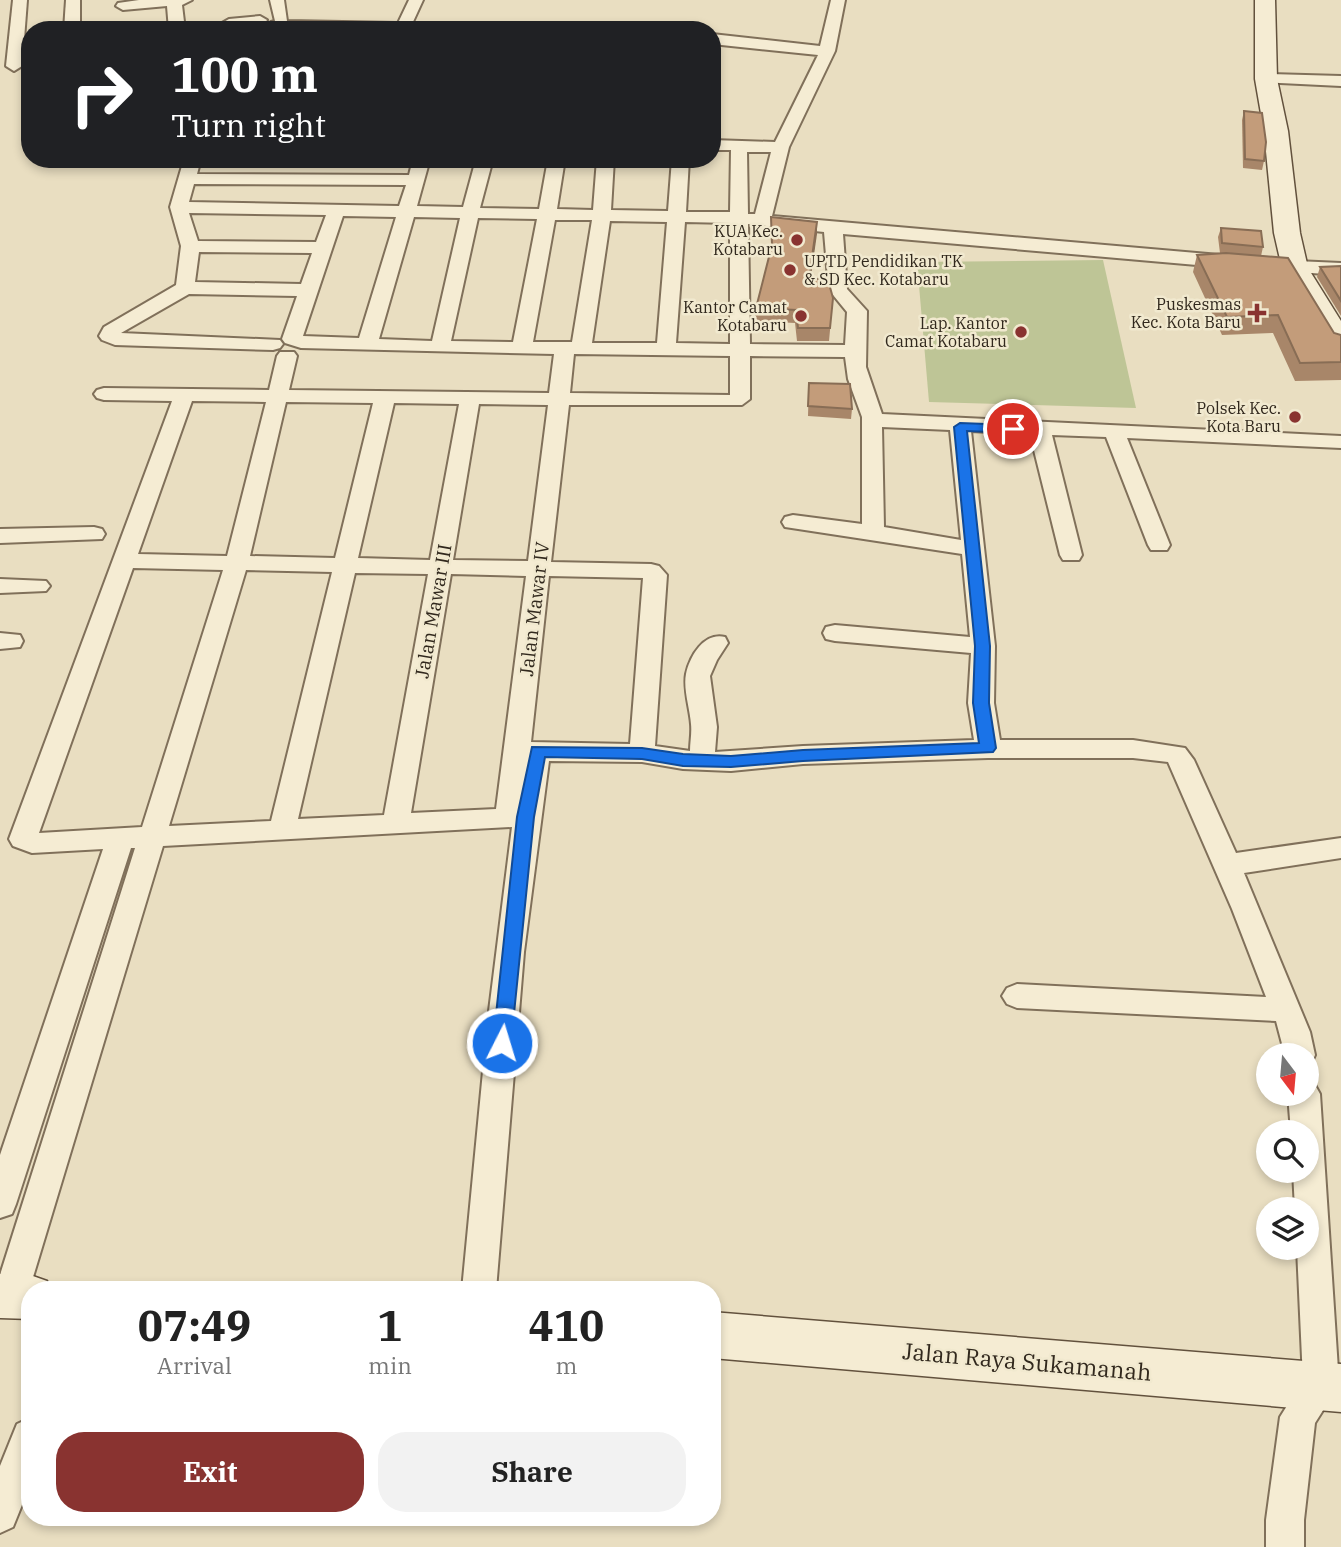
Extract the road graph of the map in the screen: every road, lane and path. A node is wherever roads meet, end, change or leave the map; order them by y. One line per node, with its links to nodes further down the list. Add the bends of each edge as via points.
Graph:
1 (20, 0): 15 (street)
2 (74, 0): 10 (street)
3 (178, 0): 8 (street); 11 (street)
4 (277, 0): 13 (street)
5 (416, 0): 14 (street)
6 (838, 0): 18 (street)
7 (1265, 0): 20 (street)
8 (123, 8)
9 (260, 20): 12 (street)
10 (73, 21)
11 (177, 21)
12 (244, 21)
13 (277, 21)
14 (406, 21)
15 (18, 23): 16 (street); 19 (street)
16 (0, 25)
17 (721, 40): 18 (street)
18 (827, 51): 24 (street)
19 (15, 66)
20 (1266, 79): 21 (street); 45 (street)
21 (1341, 81)
22 (721, 145): 23 (street)
23 (737, 146): 24 (street); 40 (street)
24 (781, 147): 41 (street)
25 (190, 168): 31 (street)
26 (419, 168): 32 (street)
27 (482, 168): 36 (street)
28 (555, 168): 37 (street)
29 (605, 168): 38 (street, Jalan Mawar IV)
30 (680, 168): 39 (street)
31 (187, 179): 32 (street); 33 (street)
32 (416, 180): 35 (street)
33 (178, 207): 34 (street); 43 (street)
34 (337, 211): 35 (street); 44 (street)
35 (404, 212): 36 (street); 51 (street)
36 (470, 213): 37 (street); 52 (street)
37 (547, 214): 38 (street); 53 (street)
38 (602, 214): 39 (street); 54 (street, Jalan Mawar IV)
39 (676, 217): 40 (street); 55 (street)
40 (739, 218): 41 (street); 56 (street)
41 (762, 220): 42 (street)
42 (833, 228): 45 (street); 57 (street, via 838,290 857,311)
43 (190, 246): 44 (street); 47 (street)
44 (322, 248): 48 (street)
45 (1295, 268): 46 (street); 49 (street)
46 (1341, 269)
47 (185, 288): 48 (street); 50 (street, via 109,336)
48 (307, 290): 50 (street)
49 (1341, 343)
50 (288, 345): 51 (street); 60 (street)
51 (367, 345): 52 (street)
52 (440, 347): 53 (street)
53 (522, 348): 54 (street)
54 (573, 348): 55 (street); 63 (street, Jalan Mawar IV)
55 (666, 349): 56 (street)
56 (739, 350): 57 (street); 63 (street, via 740,399 735,401)
57 (853, 351): 64 (street, via 859,389)
58 (104, 394): 59 (street)
59 (184, 395): 60 (street); 76 (street)
60 (277, 396): 61 (street); 77 (street)
61 (385, 398): 62 (street); 78 (street)
62 (470, 399): 63 (street); 79 (street, Jalan Mawar III)
63 (559, 400): 80 (street, Jalan Mawar IV)
64 (874, 420): 65 (street); 70 (street, via 869,422)
65 (960, 427): 66 (street); 74 (street)
66 (1040, 430): 67 (street); 75 (street)
67 (1114, 432): 68 (street); 73 (street)
68 (1341, 442)
69 (793, 522): 70 (street)
70 (873, 532): 74 (street)
71 (94, 534): 72 (street)
72 (0, 536)
73 (1159, 545)
74 (973, 549): 85 (street)
75 (1072, 555)
76 (125, 561): 77 (street); 94 (street, via 23,839 32,844)
77 (237, 563): 78 (street); 93 (street)
78 (345, 565): 79 (street); 92 (street)
79 (441, 566): 80 (street); 91 (street, Jalan Mawar III)
80 (539, 568): 87 (street, Jalan Mawar IV); 88 (street, via 642,569 655,575)
81 (0, 586): 82 (street)
82 (38, 586)
83 (835, 633): 85 (street)
84 (716, 643): 89 (street, via 698,676)
85 (983, 646): 86 (street, via 981,703)
86 (988, 748): 89 (street); 96 (street, via 1133,749 1176,754)
87 (527, 751): 88 (street); 90 (street, Jalan Mawar IV)
88 (642, 753): 89 (street)
89 (702, 761)
90 (517, 817): 91 (street); 102 (street, Jalan Mawar IV)
91 (396, 823): 92 (street)
92 (282, 829): 93 (street)
93 (152, 836): 94 (street); 103 (street)
94 (121, 837): 101 (street)
95 (1341, 848): 96 (street)
96 (1227, 865): 98 (street)
97 (1017, 996): 98 (street)
98 (1286, 1010): 99 (street)
99 (1299, 1043)
100 (1312, 1183): 105 (street)
101 (0, 1204)
102 (480, 1281)
103 (13, 1297)
104 (721, 1336): 105 (street, Jalan Raya Sukamanah)
105 (1331, 1387): 108 (street, via 1298,1417)
106 (21, 1459): 107 (street)
107 (0, 1514)
108 (1285, 1547)

